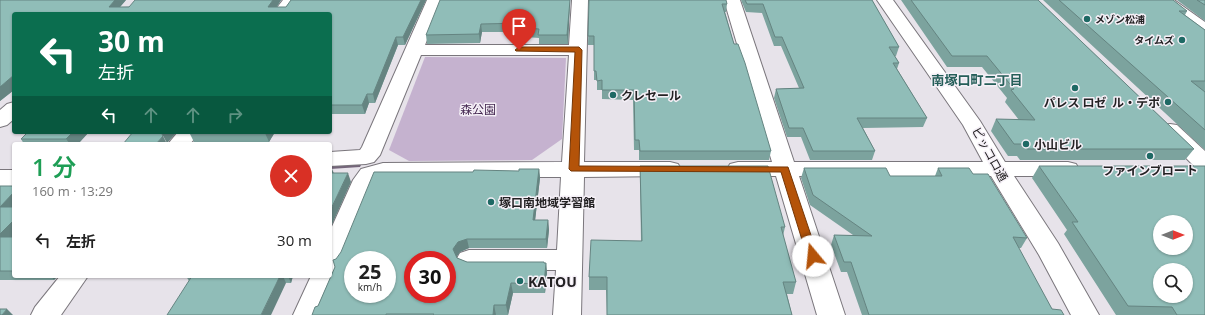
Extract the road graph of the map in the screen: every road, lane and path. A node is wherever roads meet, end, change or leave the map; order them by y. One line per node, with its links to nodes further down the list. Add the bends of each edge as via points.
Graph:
1 (291, 0): 7 (street)
2 (435, 0): 9 (street)
3 (580, 0): 10 (street)
4 (732, 0): 19 (street)
5 (885, 0): 20 (street, ピッコロ通, via 969,118)
6 (1164, 0): 8 (street)
7 (282, 12)
8 (1205, 30)
9 (414, 50): 10 (street); 14 (street, via 372,150 366,157)
10 (579, 50): 16 (street)
11 (12, 110): 12 (street)
12 (0, 120)
13 (1159, 120): 15 (street)
14 (332, 159)
15 (1205, 164)
16 (574, 169): 17 (street); 26 (street, via 373,172 364,180); 28 (street)
17 (691, 169)
18 (715, 169): 19 (street)
19 (785, 169): 20 (street); 34 (street)
20 (998, 169): 21 (street); 35 (street, ピッコロ通)
21 (1086, 169)
22 (1181, 169): 23 (street)
23 (1205, 169)
24 (0, 178): 25 (street)
25 (12, 178)
26 (332, 256)
27 (469, 260): 28 (street)
28 (570, 260): 33 (street)
29 (73, 278): 31 (street)
30 (323, 278): 32 (street)
31 (45, 315)
32 (307, 315)
33 (567, 315)
34 (831, 315)
35 (1086, 315)

